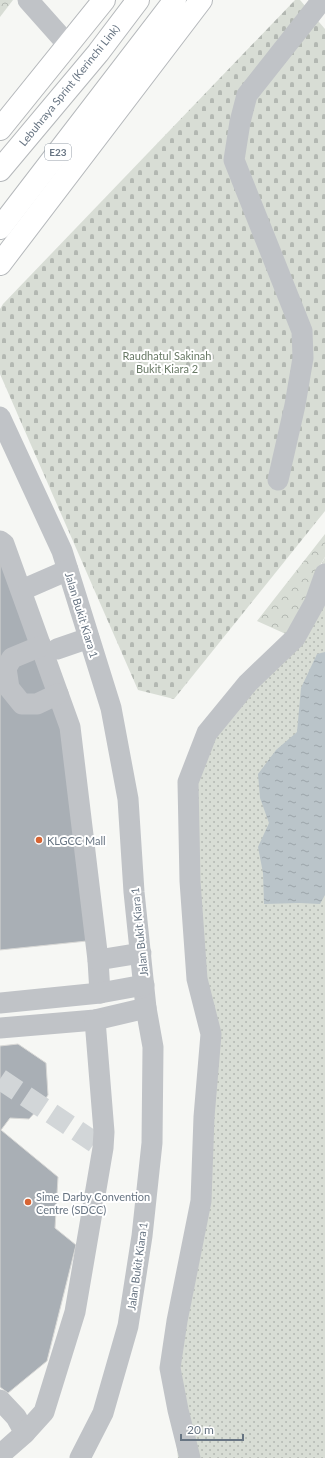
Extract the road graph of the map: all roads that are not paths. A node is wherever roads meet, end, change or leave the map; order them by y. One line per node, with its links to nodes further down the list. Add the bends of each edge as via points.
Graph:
1 (28, 0): 7 (street)
2 (104, 0): 7 (highway)
3 (138, 0): 9 (highway, Lebuhraya Sprint (Kerinchi Link), via 98,54)
4 (175, 0): 10 (highway, E23)
5 (201, 0): 11 (highway)
6 (322, 0): 13 (street, via 248,95 240,122 234,160 302,331 303,358)
7 (68, 45): 8 (highway)
8 (0, 129)
9 (0, 170)
10 (0, 228)
11 (0, 264)
12 (0, 417): 15 (street, Jalan Bukit Kiara 1, via 62,551)
13 (278, 480)
14 (0, 541): 19 (street, via 4,544)
15 (68, 570): 17 (street); 18 (street, Jalan Bukit Kiara 1)
16 (325, 574): 33 (street, via 315,602 295,638 248,683 207,733 188,782 190,881 197,979 212,1034 200,1200 170,1368)
17 (29, 587)
18 (89, 638): 19 (street); 21 (street, Jalan Bukit Kiara 1, via 111,708 128,799)
19 (49, 648): 20 (street); 20 (street, via 12,658 6,668 9,688 22,704 37,704)
20 (58, 694): 22 (street, via 70,727)
21 (141, 953): 22 (street); 23 (street, Jalan Bukit Kiara 1)
22 (98, 960): 24 (street)
23 (144, 985): 24 (street); 26 (street, Jalan Bukit Kiara 1)
24 (100, 992): 25 (street)
25 (0, 1003)
26 (146, 1008): 27 (street); 32 (street, Jalan Bukit Kiara 1, via 153,1047 152,1143 142,1236 128,1326 103,1413)
27 (96, 1020): 28 (street); 30 (street, via 103,1148 75,1312 44,1412)
28 (0, 1028)
29 (0, 1400): 30 (street)
30 (25, 1433): 31 (street)
31 (0, 1455)
32 (80, 1458)
33 (190, 1458)

